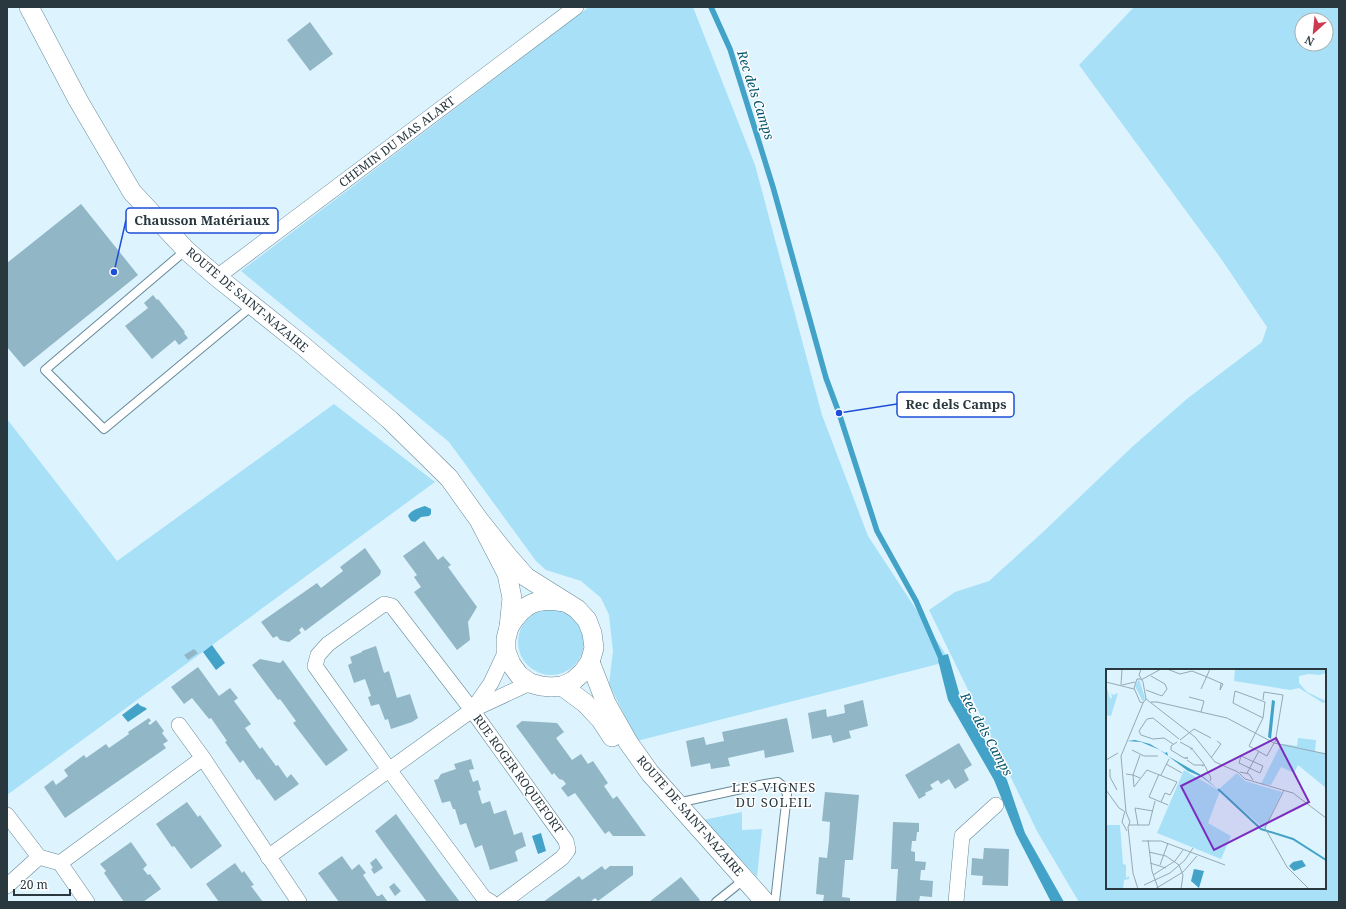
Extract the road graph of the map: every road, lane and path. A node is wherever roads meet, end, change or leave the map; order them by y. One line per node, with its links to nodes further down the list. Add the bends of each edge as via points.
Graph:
1 (29, 7): 3 (street, ROUTE DE SAINT-NAZAIRE, via 78,100 132,192)
2 (576, 7): 4 (street, CHEMIN DU MAS ALART)
3 (186, 250): 4 (street, ROUTE DE SAINT-NAZAIRE); 5 (lane, via 45,370 104,428)
4 (218, 277): 5 (street, ROUTE DE SAINT-NAZAIRE)
5 (252, 306): 6 (street, ROUTE DE SAINT-NAZAIRE, via 390,420 449,478)
6 (479, 520): 7 (street, via 526,577); 8 (street, via 507,574 512,598)
7 (565, 602): 8 (street, via 538,601 526,607); 10 (street, via 577,609 590,627 594,648)
8 (509, 627): 9 (street)
9 (506, 651): 11 (street, via 519,675); 13 (street, RUE ROGER ROQUEFORT, via 491,683)
10 (590, 662): 12 (street, via 583,672); 17 (street, ROUTE DE SAINT-NAZAIRE, via 606,703 628,742 650,773)
11 (530, 683): 12 (street, via 551,687); 13 (street, RUE ROGER ROQUEFORT)
12 (562, 686): 24 (street, ROUTE DE SAINT-NAZAIRE, via 585,703 601,720 650,789)
13 (472, 710): 16 (street, RUE ROGER ROQUEFORT); 16 (street, RUE ROGER ROQUEFORT, via 392,606 384,604 328,644 318,655 316,666); 28 (street, RUE ROGER ROQUEFORT, via 566,841 568,850 562,858)
14 (179, 725): 15 (street)
15 (203, 758): 21 (street); 22 (street)
16 (390, 771): 21 (street, RUE ROGER ROQUEFORT); 27 (street, RUE ROGER ROQUEFORT, via 484,898)
17 (677, 803): 31 (street, ROUTE DE SAINT-NAZAIRE); 32 (lane, via 778,782 784,787 787,794)
18 (996, 805): 33 (street, via 962,836)
19 (7, 815): 20 (street)
20 (39, 857): 22 (street); 23 (street)
21 (268, 857): 26 (street)
22 (60, 863): 25 (street)
23 (7, 886)
24 (736, 886): 29 (lane); 30 (street, ROUTE DE SAINT-NAZAIRE)
25 (87, 902)
26 (299, 902)
27 (491, 902)
28 (503, 902)
29 (716, 902)
30 (751, 902)
31 (764, 902)
32 (775, 902)
33 (956, 902)

